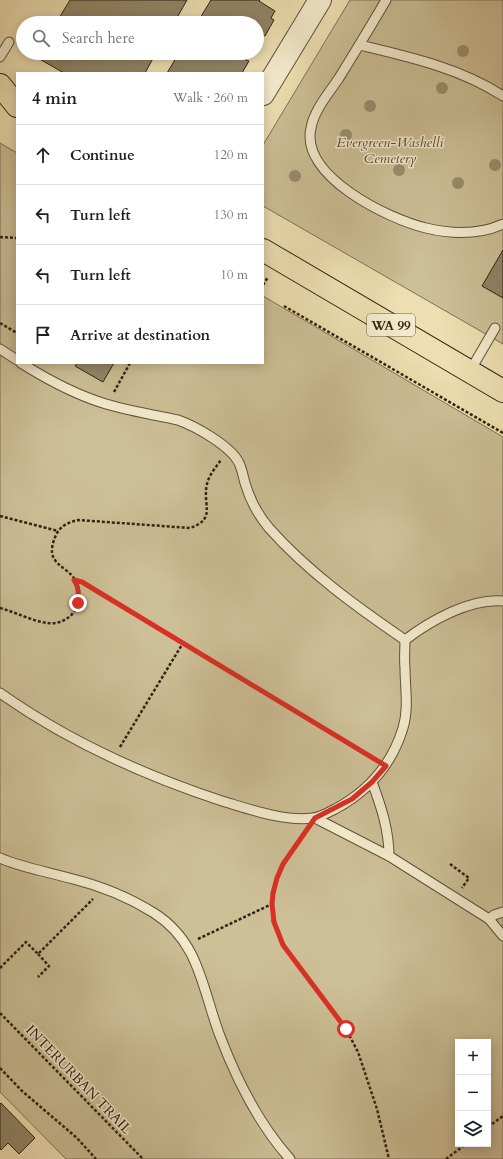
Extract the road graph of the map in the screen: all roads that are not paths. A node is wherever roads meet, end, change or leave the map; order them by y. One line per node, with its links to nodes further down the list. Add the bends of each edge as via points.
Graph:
1 (320, 0): 7 (street)
2 (386, 0): 4 (lane)
3 (9, 42): 5 (lane)
4 (360, 45): 8 (lane, via 446,68); 12 (lane, via 317,112 311,127 312,149 326,173 346,189 388,215 426,228 474,232)
5 (0, 57)
6 (0, 85): 9 (highway)
7 (264, 92)
8 (503, 96)
9 (16, 105)
10 (0, 106): 11 (highway)
11 (16, 109)
12 (503, 224)
13 (264, 251): 18 (highway, WA 99)
14 (495, 328): 18 (lane)
15 (0, 349): 16 (lane)
16 (16, 359)
17 (23, 364): 21 (lane, via 65,388 106,404 186,423 228,449 239,461 252,501 270,529 340,594)
18 (470, 371): 19 (highway, WA 99)
19 (503, 391)
20 (503, 601): 21 (lane, via 486,601 456,611)
21 (404, 640): 23 (lane, via 407,707 404,726 386,766)
22 (0, 693): 24 (lane, via 50,725 113,759 162,780 253,810 290,818)
23 (372, 782): 24 (lane, via 352,799); 25 (lane, via 384,816)
24 (315, 818): 25 (lane)
25 (389, 856): 28 (lane)
26 (0, 858): 30 (lane, via 103,889 154,913 172,927 193,955 220,1035 242,1086 260,1121)
27 (503, 912): 28 (lane)
28 (489, 919): 29 (lane)
29 (503, 936)
30 (290, 1159)

